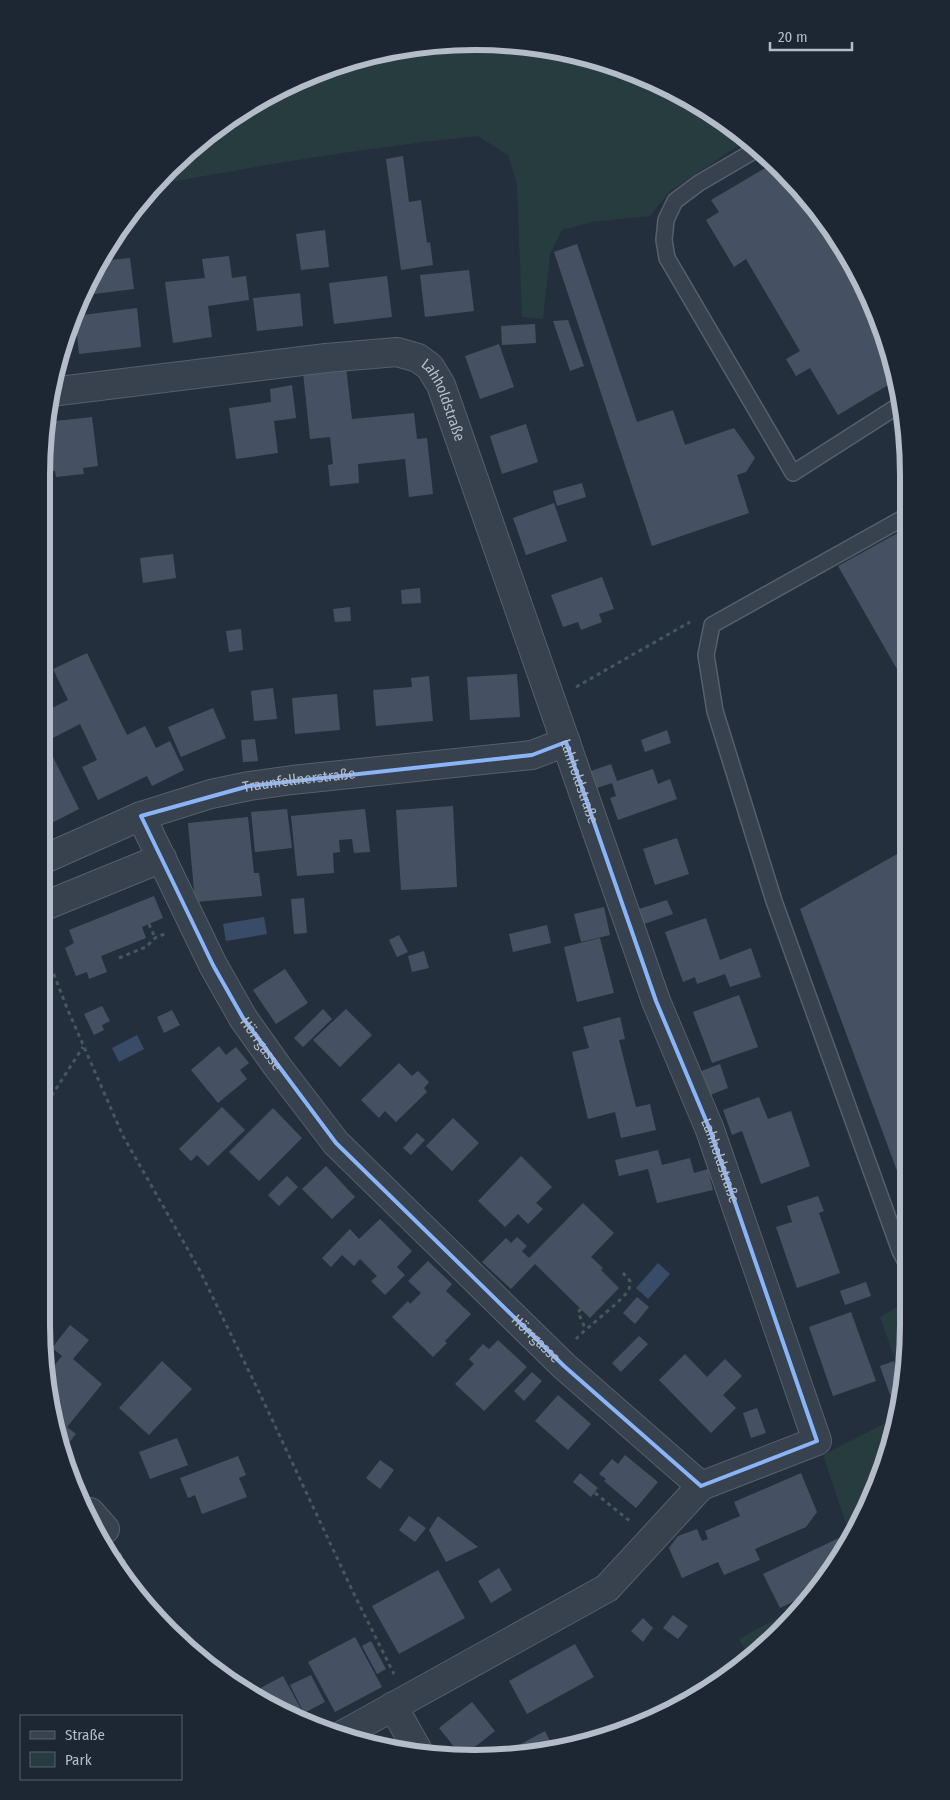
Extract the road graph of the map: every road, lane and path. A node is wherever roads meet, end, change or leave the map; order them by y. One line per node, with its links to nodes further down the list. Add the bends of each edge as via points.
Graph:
1 (752, 152): 3 (lane, via 675,201 666,220 664,240 667,258 793,473)
2 (58, 391): 5 (street, Lahholdstraße, via 326,358 397,352 418,358 430,367 441,385)
3 (894, 408)
4 (900, 520): 17 (lane, via 712,625 706,655 715,711 774,901)
5 (566, 742): 6 (street, Traunfellnerstraße, via 532,755 249,786); 22 (street, Lahholdstraße, via 656,1001 710,1130 817,1441)
6 (141, 816): 7 (street, Traunfellnerstraße); 8 (street, Hörrgasse)
7 (50, 856)
8 (162, 858): 9 (street); 10 (street, Hörrgasse)
9 (50, 905)
10 (193, 922): 12 (path); 21 (street, Hörrgasse, via 243,1018 336,1143)
11 (149, 924): 12 (path)
12 (155, 938): 13 (path, via 146,947)
13 (119, 958)
14 (50, 963): 15 (path)
15 (84, 1046): 16 (path); 25 (path, via 122,1136 199,1269 260,1394 354,1594)
16 (50, 1098)
17 (900, 1248)
18 (623, 1273): 20 (path, via 630,1281 628,1290)
19 (581, 1309): 20 (path, via 578,1312)
20 (585, 1328): 21 (path)
21 (557, 1360): 22 (street, Hörrgasse)
22 (702, 1486): 24 (street)
23 (595, 1493): 24 (path)
24 (652, 1539): 25 (street, via 607,1588)
25 (400, 1703): 26 (street); 27 (street)
26 (350, 1731)
27 (416, 1745)

